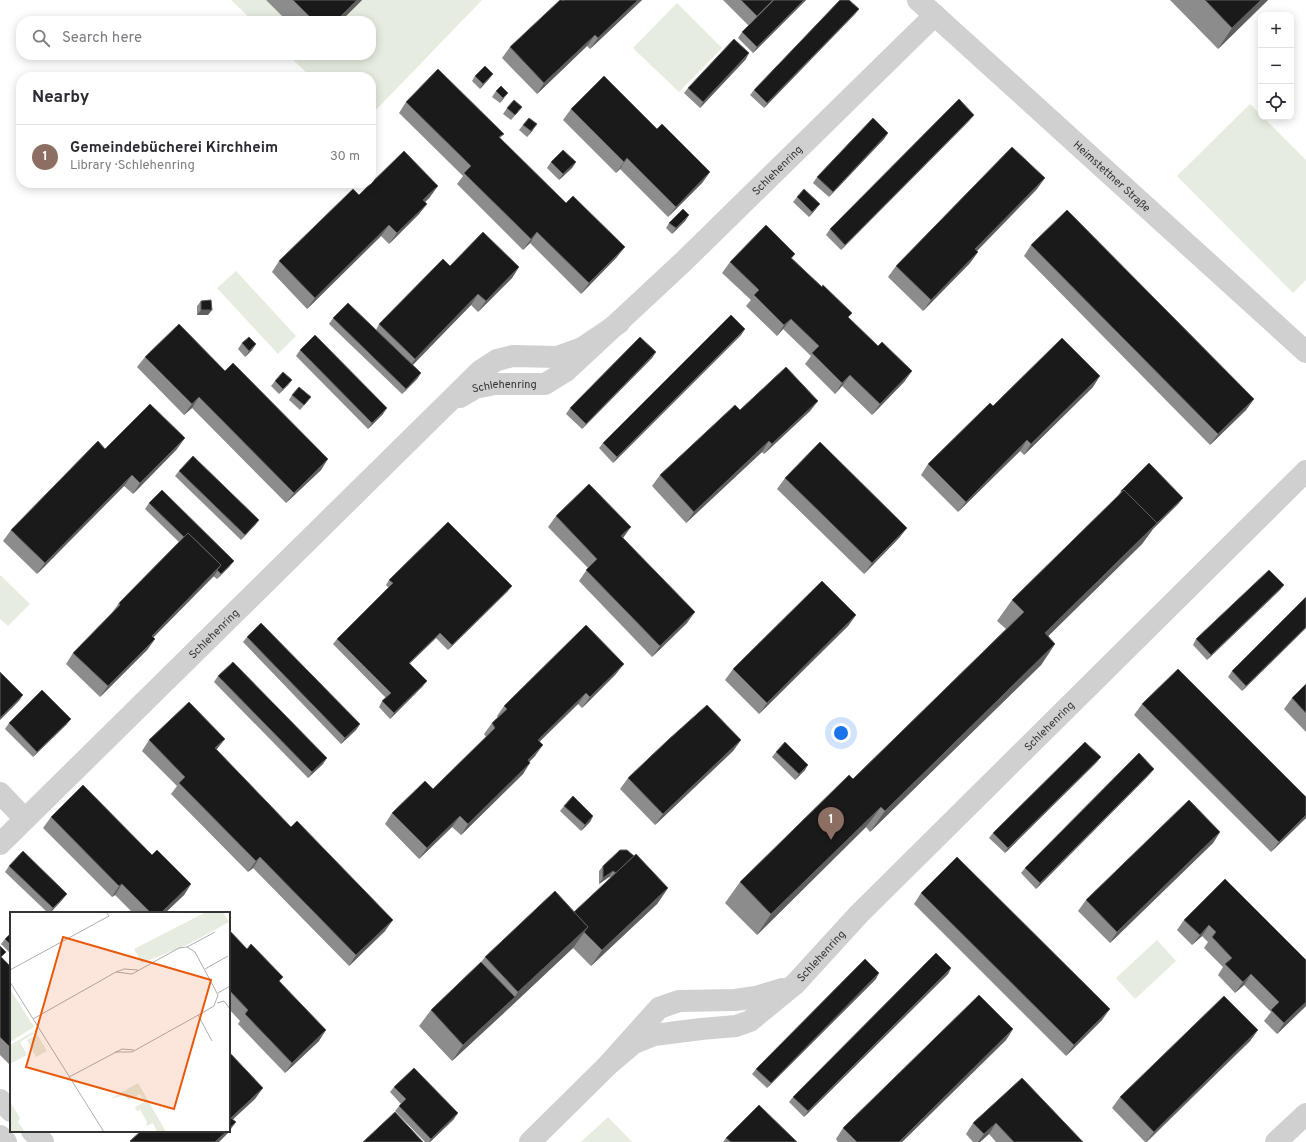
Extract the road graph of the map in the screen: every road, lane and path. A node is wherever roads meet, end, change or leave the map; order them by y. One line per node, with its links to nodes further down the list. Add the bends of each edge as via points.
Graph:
1 (918, 0): 2 (street, Heimstettner Straße)
2 (935, 15): 3 (street, Heimstettner Straße); 6 (street, Schlehenring, via 619,323 582,348 557,357 513,356 497,360 480,371)
3 (1306, 352)
4 (1306, 471): 8 (street, Schlehenring, via 859,914)
5 (0, 793): 6 (street)
6 (25, 819): 7 (street, Schlehenring)
7 (0, 844)
8 (795, 984): 9 (street, Schlehenring, via 750,1021 736,1026 654,1035 634,1043); 9 (street, Schlehenring, via 756,997 679,1001 659,1008)
9 (607, 1066): 17 (street, Schlehenring)
10 (0, 1100): 11 (street)
11 (10, 1110)
12 (1306, 1114): 18 (street)
13 (33, 1132): 16 (street)
14 (0, 1136): 15 (street)
15 (6, 1142)
16 (43, 1142)
17 (530, 1142)
18 (1276, 1142)

